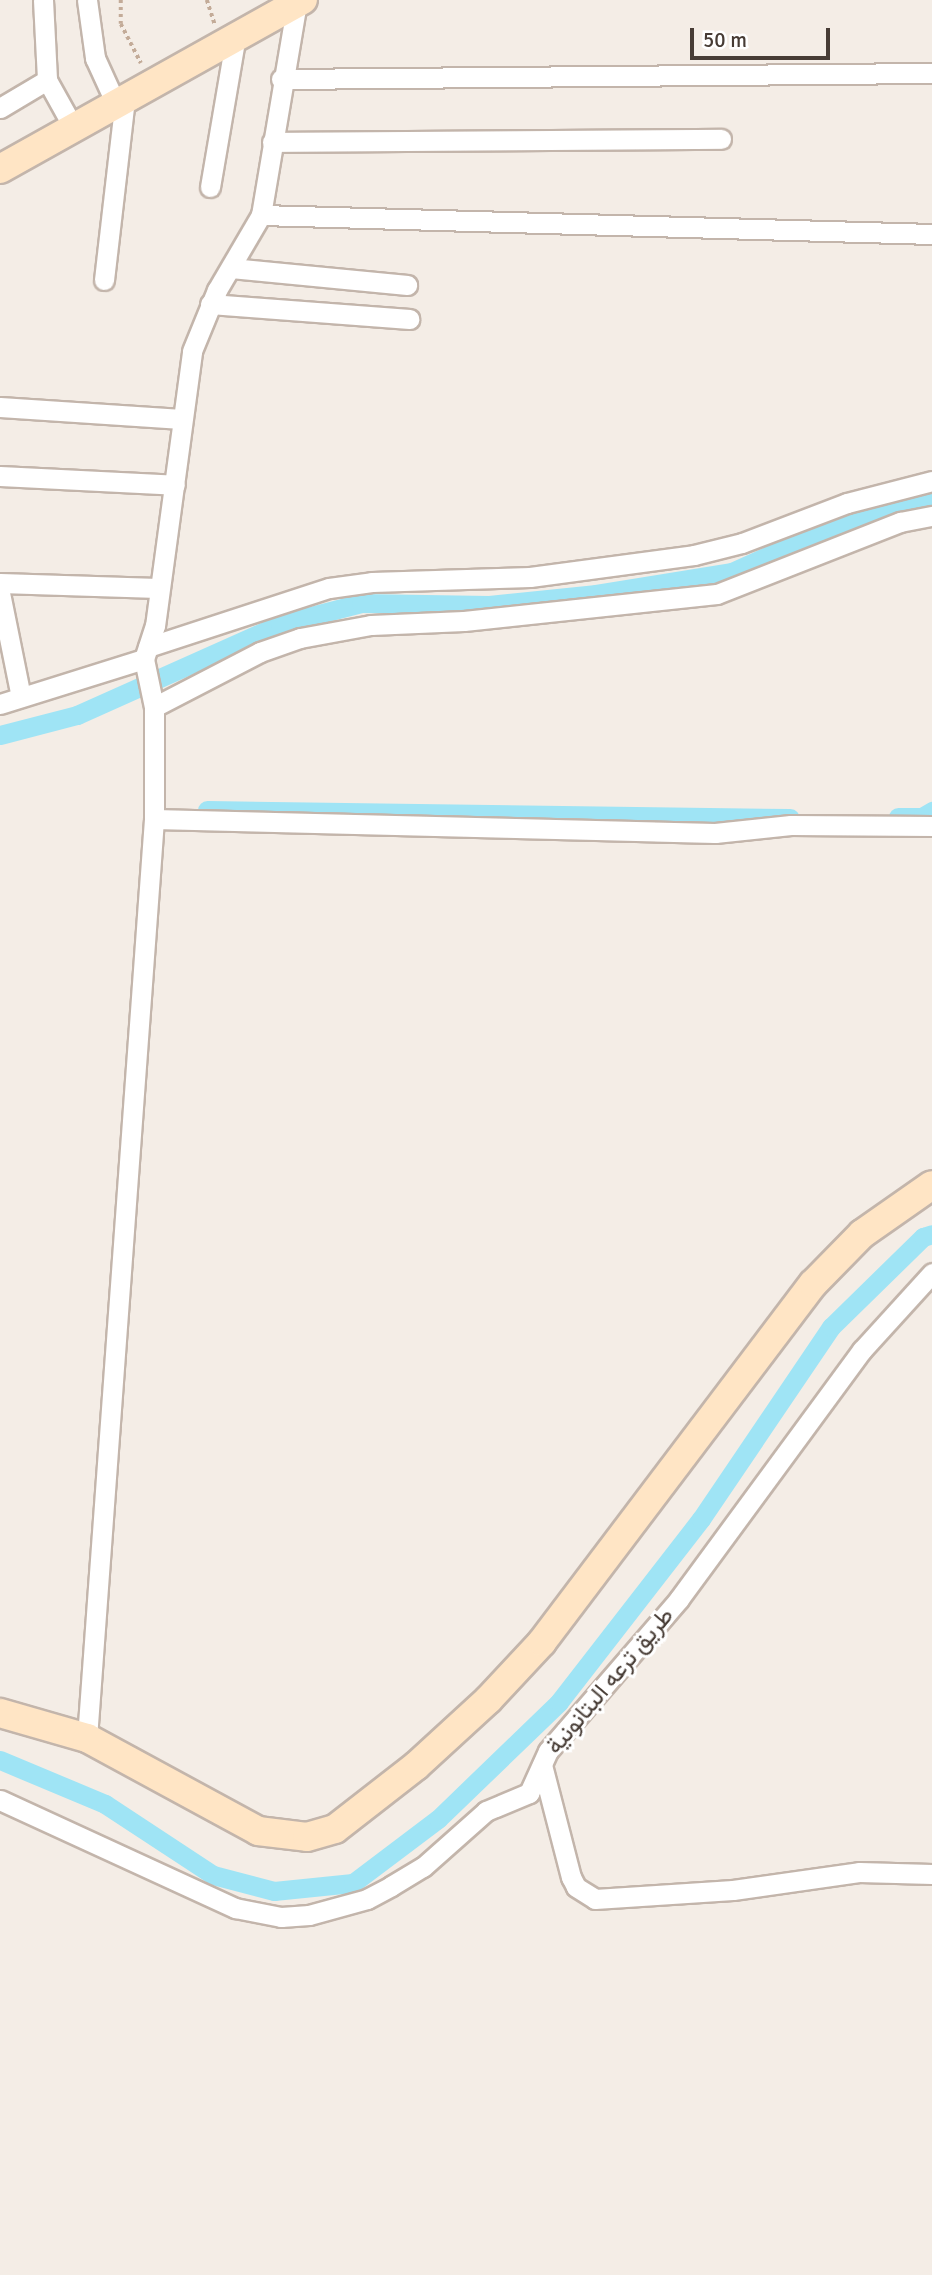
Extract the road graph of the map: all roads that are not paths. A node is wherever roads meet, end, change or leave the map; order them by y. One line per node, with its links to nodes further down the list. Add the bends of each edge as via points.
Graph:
1 (43, 0): 7 (street)
2 (87, 0): 8 (street, via 95,58)
3 (300, 2): 4 (street); 6 (street)
4 (236, 35): 8 (street); 14 (street)
5 (932, 73): 6 (street)
6 (281, 79): 12 (street)
7 (47, 80): 9 (street); 10 (street)
8 (121, 101): 10 (street); 18 (street)
9 (0, 108)
10 (73, 127): 13 (street)
11 (721, 139): 12 (street)
12 (272, 142): 15 (street)
13 (0, 169)
14 (210, 187)
15 (261, 215): 16 (street); 17 (street)
16 (932, 234)
17 (231, 268): 19 (street); 20 (street)
18 (104, 281)
19 (407, 285)
20 (210, 304): 21 (street); 23 (street, via 192,351)
21 (409, 319)
22 (0, 407): 23 (street)
23 (181, 419): 26 (street)
24 (0, 476): 26 (street)
25 (932, 481): 31 (street, via 847,503 742,543 694,555 530,577 372,582 329,588)
26 (176, 485): 29 (street)
27 (932, 516): 33 (street, via 900,522 717,594 464,621 371,625 300,638)
28 (0, 583): 29 (street)
29 (158, 588): 31 (street, via 155,626)
30 (0, 593): 32 (street)
31 (145, 659): 32 (street); 33 (street)
32 (21, 697): 34 (street)
33 (152, 700): 35 (street)
34 (0, 704)
35 (155, 819): 36 (street, via 715,833 791,825); 40 (street)
36 (932, 826)
37 (932, 1185): 40 (street, via 884,1216 839,1255 542,1642 488,1700 356,1816 307,1837 258,1831)
38 (932, 1273): 41 (street, طريق ترعه البتانونية, via 862,1349 679,1599)
39 (0, 1713): 40 (street)
40 (87, 1738)
41 (542, 1763): 42 (street, طريق ترعه البتانونية, via 529,1793 486,1811 423,1867 368,1899 309,1915 281,1917 234,1908); 43 (street, via 571,1877 576,1887 595,1899 733,1890 859,1871)
42 (0, 1800)
43 (932, 1874)

